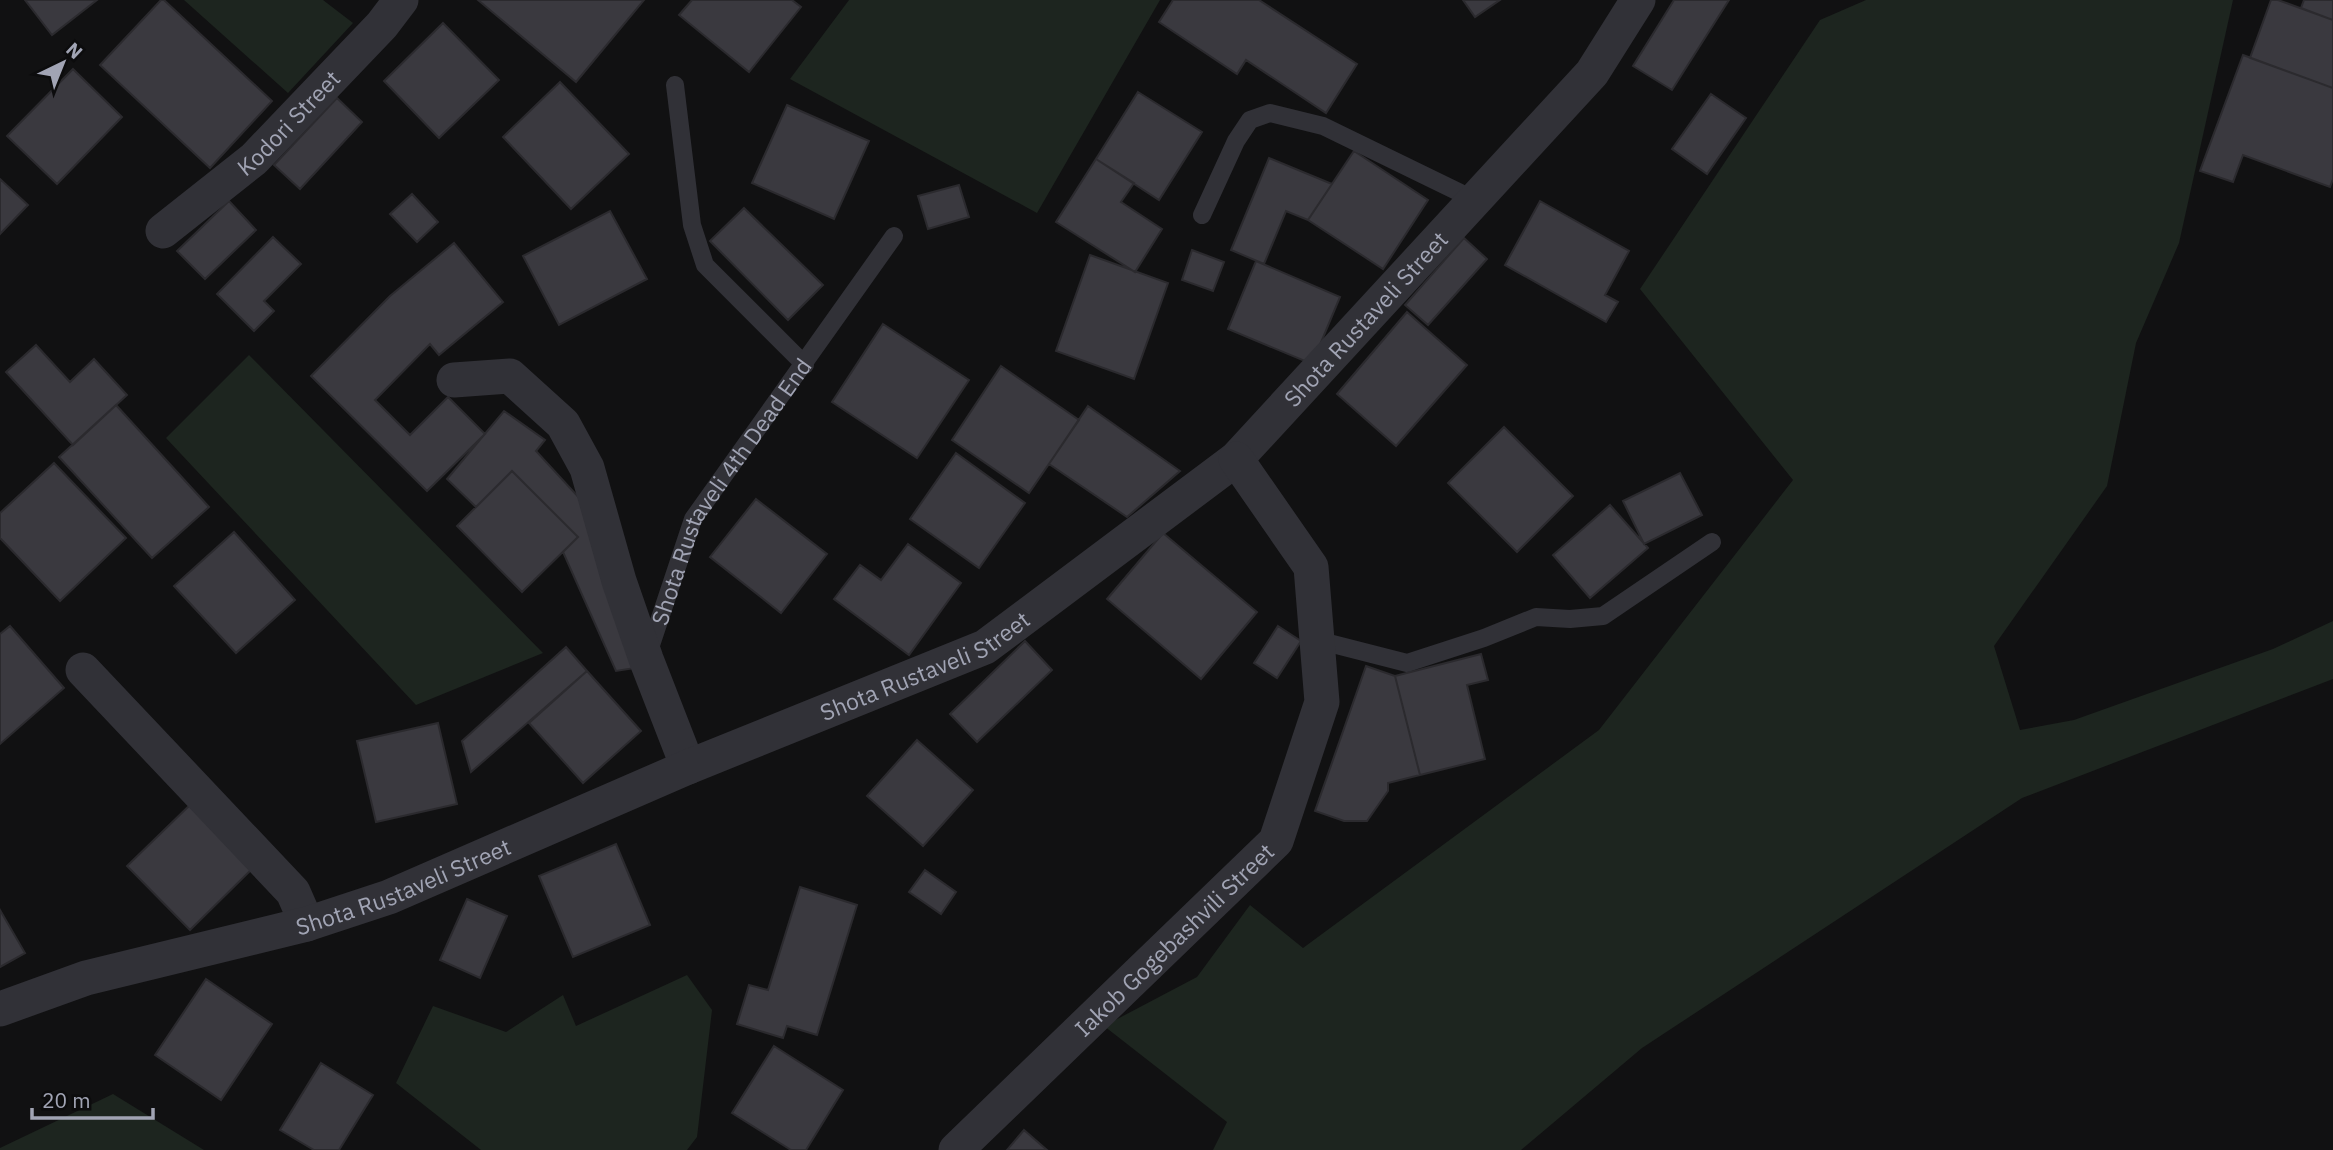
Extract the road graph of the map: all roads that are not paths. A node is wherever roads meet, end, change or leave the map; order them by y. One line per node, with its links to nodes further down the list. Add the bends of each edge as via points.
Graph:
1 (401, 0): 6 (street, Kodori Street, via 254,159)
2 (1638, 0): 4 (street, Shota Rustaveli Street, via 1592,74)
3 (675, 85): 8 (lane, via 692,225 705,265)
4 (1475, 200): 5 (lane, via 1323,126 1270,113 1251,120 1236,141); 10 (street, Shota Rustaveli Street)
5 (1202, 215)
6 (163, 231)
7 (894, 236): 8 (lane, Shota Rustaveli 4th Dead End)
8 (805, 365): 13 (lane, Shota Rustaveli 4th Dead End, via 693,519)
9 (454, 380): 13 (street, via 510,376 563,424 587,468)
10 (1236, 459): 12 (street, Iakob Gogebashvili Street, via 1311,567); 15 (street, Shota Rustaveli Street, via 985,647)
11 (1712, 542): 12 (lane, via 1603,616 1536,617 1407,663)
12 (1317, 640): 18 (street, Iakob Gogebashvili Street, via 1322,702 1276,841)
13 (646, 659): 15 (street)
14 (83, 670): 16 (street, via 293,892)
15 (688, 766): 16 (street, Shota Rustaveli Street, via 389,897)
16 (307, 924): 17 (street, Shota Rustaveli Street, via 86,978)
17 (0, 1009)
18 (956, 1150)

